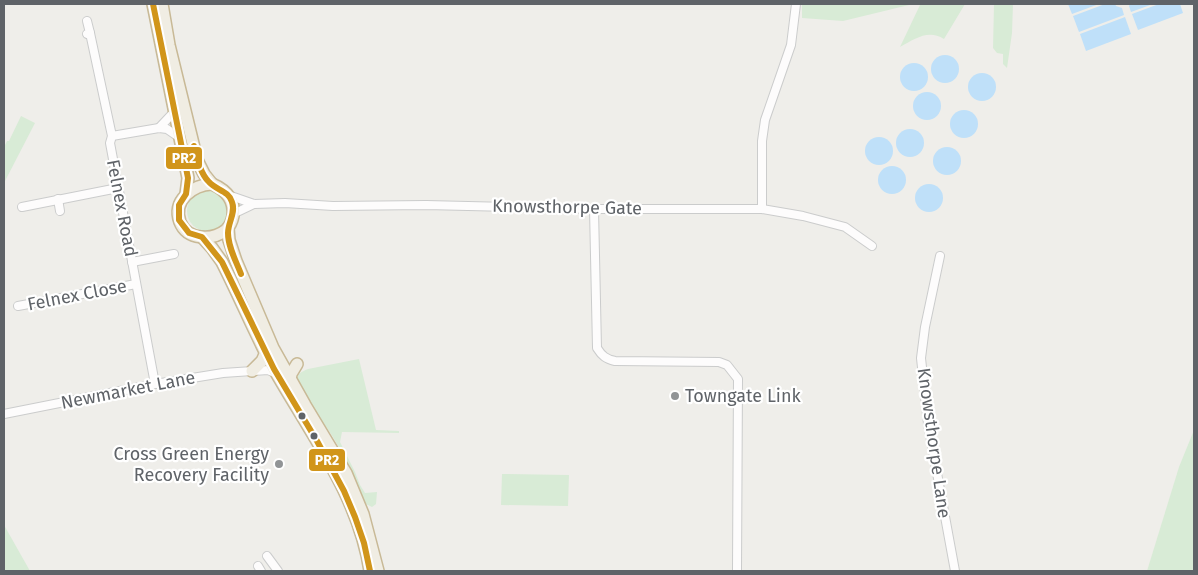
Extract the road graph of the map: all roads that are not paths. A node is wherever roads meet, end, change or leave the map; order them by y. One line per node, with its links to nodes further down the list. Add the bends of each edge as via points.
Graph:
1 (152, 4): 5 (highway)
2 (162, 4): 9 (highway, via 197,160)
3 (796, 4): 17 (street, via 791,45 765,120)
4 (87, 21): 7 (street, Felnex Road)
5 (175, 111): 6 (street); 8 (highway)
6 (159, 128): 7 (street); 8 (street, via 167,129)
7 (112, 136): 10 (street, Felnex Road, via 110,143)
8 (180, 138): 11 (highway, via 188,178)
9 (212, 184): 11 (highway, via 198,186); 12 (highway)
10 (118, 188): 13 (street); 25 (street, Felnex Road)
11 (186, 194): 21 (highway, via 178,212 179,220 189,233)
12 (228, 195): 14 (street, Knowsthorpe Gate); 19 (highway, via 233,203)
13 (58, 199): 15 (street); 18 (street)
14 (254, 204): 16 (street, Knowsthorpe Gate); 19 (street, Knowsthorpe Gate)
15 (22, 206)
16 (594, 209): 17 (street, Knowsthorpe Gate); 38 (street, via 596,348 601,354 615,361 719,362 728,365 738,380)
17 (762, 209): 22 (street, Knowsthorpe Gate, via 845,227)
18 (60, 211)
19 (233, 214): 20 (highway)
20 (228, 228): 21 (highway, via 216,235); 32 (highway, via 229,240 249,296)
21 (202, 237): 28 (highway, via 222,262)
22 (872, 246)
23 (174, 254): 25 (street)
24 (940, 256): 39 (street, Knowsthorpe Lane, via 921,358 928,424)
25 (132, 262): 26 (street, Felnex Road)
26 (136, 284): 27 (street, Felnex Close); 33 (street, Felnex Road)
27 (18, 306)
28 (266, 352): 30 (highway); 31 (highway)
29 (297, 364): 32 (highway)
30 (252, 371): 31 (street, Newmarket Lane, via 268,370); 33 (street, Newmarket Lane)
31 (277, 374): 36 (highway, via 340,481 352,508)
32 (290, 380): 36 (highway, via 368,512)
33 (155, 384): 34 (street, Newmarket Lane)
34 (4, 414)
35 (267, 556): 37 (street)
36 (370, 569)
37 (278, 571)
38 (737, 571)
39 (955, 571)

